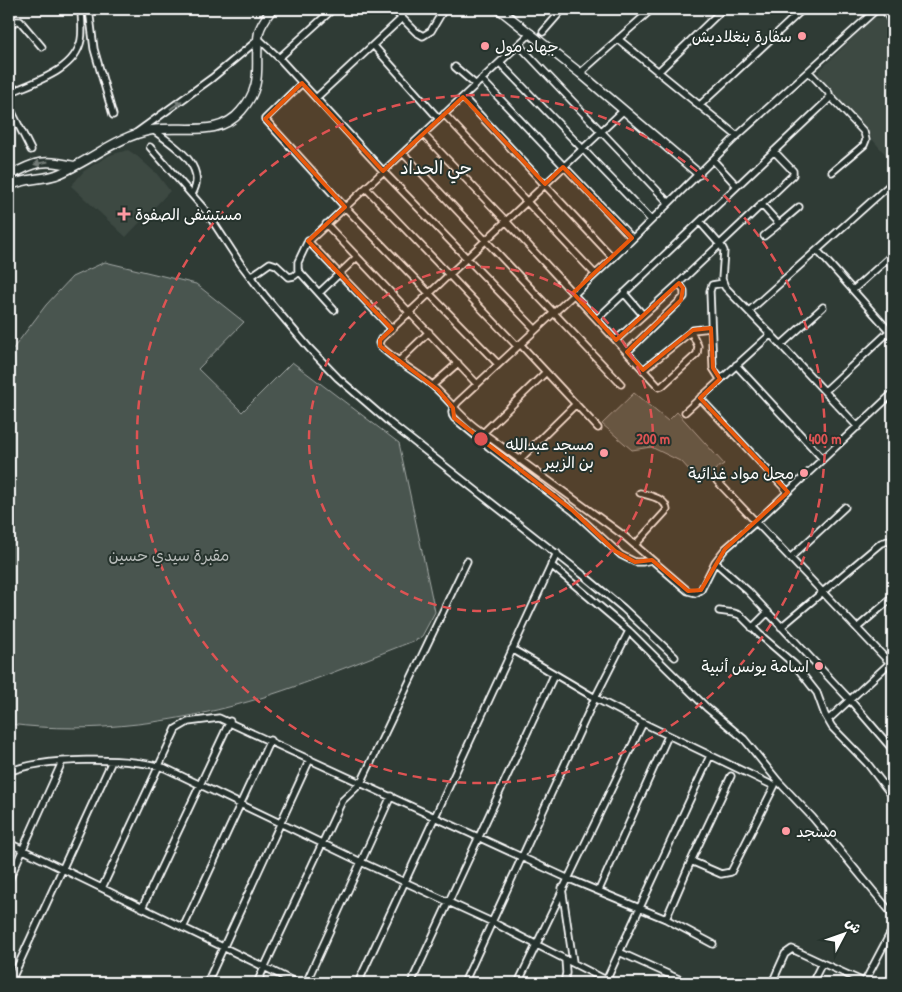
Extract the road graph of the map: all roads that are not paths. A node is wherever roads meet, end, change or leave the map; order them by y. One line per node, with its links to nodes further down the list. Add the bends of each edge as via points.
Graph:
1 (81, 9): 33 (street, via 81,39 69,62)
2 (89, 9): 40 (street, via 94,49)
3 (272, 9): 19 (street, via 263,22)
4 (333, 9): 24 (street)
5 (393, 9): 14 (street)
6 (444, 9): 14 (street, via 431,31 424,36)
7 (499, 9): 18 (street)
8 (564, 9): 17 (street)
9 (652, 9): 20 (street)
10 (724, 9): 27 (street)
11 (803, 9): 38 (street)
12 (877, 9): 28 (street)
13 (886, 9): 15 (main road)
14 (402, 18): 21 (street)
15 (893, 22)
16 (9, 26): 23 (street, via 20,21)
17 (543, 32)
18 (531, 33): 22 (street); 29 (street)
19 (259, 39): 24 (street); 42 (street, via 256,86 246,106 235,117 212,128); 44 (street, one-way to 19, via 200,88)
20 (618, 39): 27 (street); 29 (street)
21 (373, 45): 36 (street); 41 (street)
22 (519, 45): 25 (street); 43 (street)
23 (42, 47)
24 (279, 58): 31 (street)
25 (500, 63): 30 (street); 48 (street)
26 (454, 66): 32 (street)
27 (658, 72): 38 (street)
28 (809, 72): 34 (street); 46 (street)
29 (580, 73): 39 (street)
30 (482, 80): 32 (street); 54 (street)
31 (302, 83): 36 (street); 69 (street, via 265,119)
32 (476, 85): 35 (street)
33 (9, 93)
34 (830, 96): 50 (street); 56 (street, via 864,132 866,140 864,146)
35 (463, 97): 41 (street); 61 (street)
36 (316, 98): 55 (street)
37 (9, 106): 49 (street)
38 (699, 106): 46 (street)
39 (624, 110): 43 (street); 57 (street)
40 (113, 115)
41 (441, 117): 45 (street); 66 (street)
42 (153, 130): 44 (street); 65 (street, via 183,152 190,163 197,180)
43 (601, 132): 48 (street); 67 (street)
44 (136, 133): 53 (street)
45 (423, 134): 51 (street); 72 (street)
46 (737, 136): 52 (street)
47 (150, 147): 65 (street)
48 (583, 149): 54 (street); 71 (street)
49 (31, 150)
50 (774, 151): 63 (street); 68 (street, via 794,173)
51 (403, 153): 55 (street); 78 (street)
52 (714, 160): 57 (street); 63 (street)
53 (74, 166): 58 (street, one-way to 58, via 45,161); 59 (street, via 49,177)
54 (563, 167): 61 (street); 77 (street)
55 (384, 171): 64 (street); 84 (street)
56 (832, 172)
57 (699, 174): 67 (street)
58 (10, 176): 59 (street)
59 (18, 181): 62 (street)
60 (893, 182): 81 (street)
61 (545, 184): 66 (street); 85 (street)
62 (9, 186)
63 (737, 186): 73 (street)
64 (366, 188): 69 (street); 89 (street)
65 (192, 194): 90 (street)
66 (526, 202): 72 (street); 88 (street)
67 (669, 203): 71 (street)
68 (761, 204): 75 (street); 80 (street)
69 (345, 207): 74 (street); 97 (street)
70 (799, 207): 75 (street)
71 (651, 220): 77 (street)
72 (506, 221): 78 (street); 95 (street)
73 (700, 222): 80 (street); 96 (street)
74 (326, 224): 79 (street); 83 (street)
75 (779, 224): 76 (street)
76 (764, 236)
77 (632, 238): 85 (street)
78 (486, 240): 84 (street); 102 (street)
79 (308, 241): 86 (street, via 298,262); 87 (street)
80 (719, 243): 91 (street); 92 (street, via 724,251)
81 (817, 250): 93 (street); 100 (street)
82 (893, 254): 93 (street)
83 (357, 257): 87 (street); 101 (street)
84 (467, 258): 89 (street); 107 (street)
85 (613, 258): 88 (street)
86 (299, 272): 90 (street, via 288,277 270,263); 94 (street)
87 (340, 274): 94 (street); 106 (street)
88 (595, 274): 95 (street)
89 (449, 275): 97 (street); 114 (street)
90 (250, 277): 144 (street, via 309,348 354,393)
91 (679, 283): 103 (street); 115 (street, via 684,297)
92 (723, 283): 100 (street); 105 (street, via 710,288)
93 (853, 290): 109 (street)
94 (319, 293): 99 (street)
95 (573, 293): 102 (street); 104 (street)
96 (624, 293): 103 (street); 104 (street)
97 (430, 294): 101 (street); 118 (street)
98 (823, 307): 113 (street)
99 (334, 310)
100 (749, 311): 111 (street)
101 (410, 312): 106 (street); 110 (street)
102 (553, 312): 107 (street); 124 (street)
103 (643, 315): 112 (street)
104 (596, 319): 112 (street)
105 (711, 328): 108 (street); 122 (street, via 713,368)
106 (392, 329): 116 (street, via 379,344)
107 (535, 329): 114 (street)
108 (691, 331): 120 (street); 120 (street, via 698,346 697,354 662,386 658,386)
109 (892, 331): 126 (street)
110 (428, 332): 116 (street); 117 (street)
111 (771, 334): 113 (street); 119 (street)
112 (616, 340): 115 (street)
113 (781, 344): 126 (street)
114 (518, 345): 118 (street); 121 (street)
115 (627, 352): 120 (street)
116 (398, 362): 125 (street)
117 (458, 363): 123 (street); 125 (street)
118 (498, 364): 123 (street)
119 (736, 365): 122 (street); 135 (street)
120 (643, 370)
121 (546, 372): 129 (street); 134 (street)
122 (720, 379): 128 (street)
123 (477, 384): 130 (street)
124 (621, 384)
125 (432, 385): 130 (street)
126 (825, 391): 132 (street)
127 (893, 392): 132 (street)
128 (700, 398): 131 (street); 138 (street)
129 (576, 404): 133 (street); 136 (street)
130 (453, 408): 134 (street); 146 (street, via 454,418 573,511 615,551 635,562)
131 (685, 412)
132 (858, 427): 135 (street)
133 (598, 428)
134 (483, 433): 136 (street)
135 (823, 459): 138 (street)
136 (519, 460): 143 (street)
137 (717, 481): 141 (street)
138 (788, 492): 141 (street)
139 (640, 493): 143 (street, via 664,502 667,510)
140 (845, 507): 145 (street)
141 (756, 522): 145 (street); 148 (street)
142 (893, 543): 150 (street, via 880,543)
143 (635, 545): 146 (street)
144 (557, 553): 149 (street); 152 (street)
145 (790, 558): 150 (street)
146 (651, 560): 148 (street, via 693,593 703,588)
147 (467, 561): 179 (street)
148 (715, 562): 154 (street)
149 (551, 565): 155 (street); 160 (street)
150 (822, 592): 156 (street); 158 (street)
151 (893, 597): 158 (street)
152 (623, 608): 155 (street); 161 (street)
153 (719, 611): 157 (street, via 737,614)
154 (768, 612): 156 (street); 157 (street)
155 (617, 620): 159 (street)
156 (781, 627): 165 (street)
157 (752, 628): 166 (street, via 802,672 817,693)
158 (857, 628): 162 (street)
159 (629, 630): 164 (street); 181 (street, via 707,708 744,739)
160 (512, 649): 163 (street); 185 (street)
161 (674, 657)
162 (892, 662): 165 (street)
163 (554, 674): 164 (street); 187 (street)
164 (595, 698): 168 (street); 191 (street)
165 (850, 700): 166 (street); 171 (street)
166 (828, 720): 183 (street)
167 (230, 721): 170 (street); 176 (street, via 213,717 182,724 174,732); 180 (street)
168 (643, 724): 169 (street); 195 (street)
169 (668, 736): 172 (street); 200 (street)
170 (270, 740): 173 (street); 184 (street)
171 (893, 750)
172 (710, 756): 181 (street); 203 (street)
173 (310, 759): 179 (street); 186 (street)
174 (112, 761): 175 (street); 176 (street); 194 (street)
175 (62, 762): 177 (street, via 31,765); 190 (street)
176 (159, 766): 180 (street); 198 (street)
177 (9, 772)
178 (731, 776): 193 (street)
179 (361, 783): 182 (street); 189 (street, via 342,801)
180 (199, 784): 184 (street); 202 (street)
181 (776, 784): 193 (street, via 731,872 721,874); 204 (street, via 813,818)
182 (392, 796): 185 (street); 192 (street)
183 (893, 797)
184 (240, 804): 186 (street); 207 (street)
185 (435, 816): 187 (street); 197 (street)
186 (280, 823): 189 (street); 211 (street)
187 (479, 837): 191 (street); 201 (street)
188 (9, 843): 190 (street)
189 (321, 843): 192 (street); 216 (street)
190 (22, 849): 194 (street); 196 (street)
191 (522, 857): 195 (street); 206 (street)
192 (361, 862): 197 (street); 222 (street)
193 (691, 862): 205 (street)
194 (63, 869): 198 (street); 218 (street)
195 (567, 878): 199 (street); 200 (street)
196 (9, 880)
197 (405, 881): 201 (street); 223 (street)
198 (102, 888): 202 (street)
199 (562, 888): 209 (street); 214 (street)
200 (599, 890): 203 (street)
201 (448, 901): 206 (street); 224 (street)
202 (142, 908): 207 (street)
203 (639, 908): 205 (street); 212 (street)
204 (893, 915)
205 (666, 919): 210 (street)
206 (492, 922): 209 (street); 225 (street)
207 (183, 928): 211 (street)
208 (893, 928): 231 (street)
209 (537, 943): 213 (street); 226 (street)
210 (713, 944)
211 (223, 947): 216 (street); 219 (street)
212 (619, 952): 217 (street); 228 (street)
213 (565, 959): 214 (street); 227 (street)
214 (573, 962): 217 (street)
215 (822, 962): 229 (street, via 790,950); 230 (street); 231 (street)
216 (264, 967): 220 (street); 221 (street)
217 (605, 981)
218 (10, 983)
219 (207, 983)
220 (257, 983)
221 (297, 983)
222 (306, 983)
223 (358, 983)
224 (411, 983)
225 (464, 983)
226 (518, 983)
227 (564, 983)
228 (688, 983)
229 (772, 983)
230 (812, 983)
231 (864, 983)

